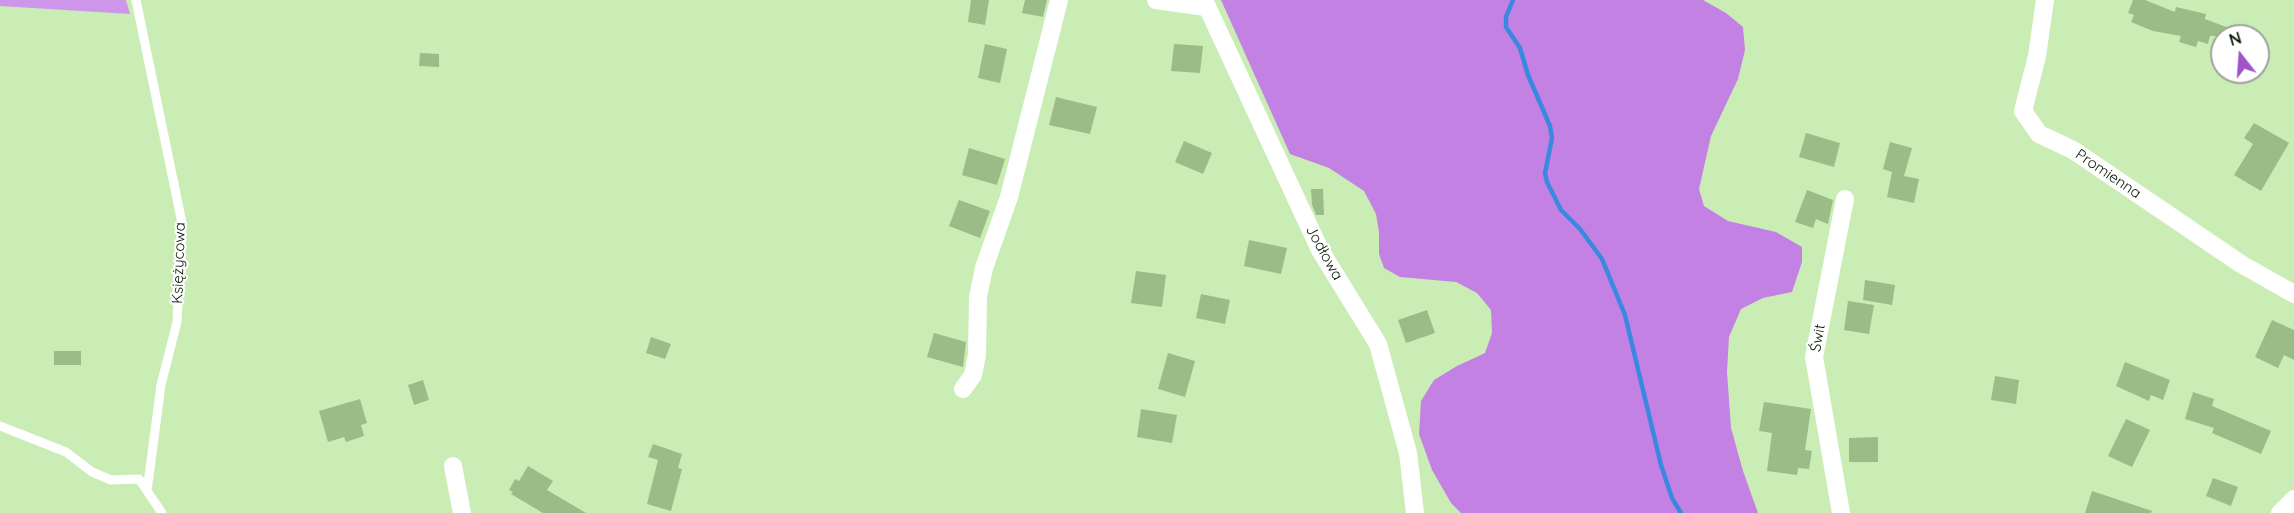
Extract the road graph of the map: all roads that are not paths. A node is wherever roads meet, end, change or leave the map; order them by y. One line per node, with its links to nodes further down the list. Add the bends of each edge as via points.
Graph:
1 (136, 0): 11 (lane, Księżycowa, via 182,223 177,322 161,385)
2 (1059, 0): 8 (street, via 1009,197 984,268 978,297 977,355 973,375)
3 (1156, 0): 5 (street)
4 (2046, 0): 7 (street, Promienna, via 2023,111 2039,134 2073,150 2241,264)
5 (1205, 4): 15 (street, Jodłowa, via 1320,250 1378,344 1408,453)
6 (1845, 200): 16 (street, Świt, via 1814,357)
7 (2294, 294)
8 (963, 389)
9 (0, 426): 11 (lane, via 66,452 92,472 111,480 140,478)
10 (453, 466): 14 (street)
11 (147, 491): 13 (lane)
12 (2294, 499): 17 (street)
13 (162, 513)
14 (462, 513)
15 (1415, 513)
16 (1841, 513)
17 (2280, 513)

